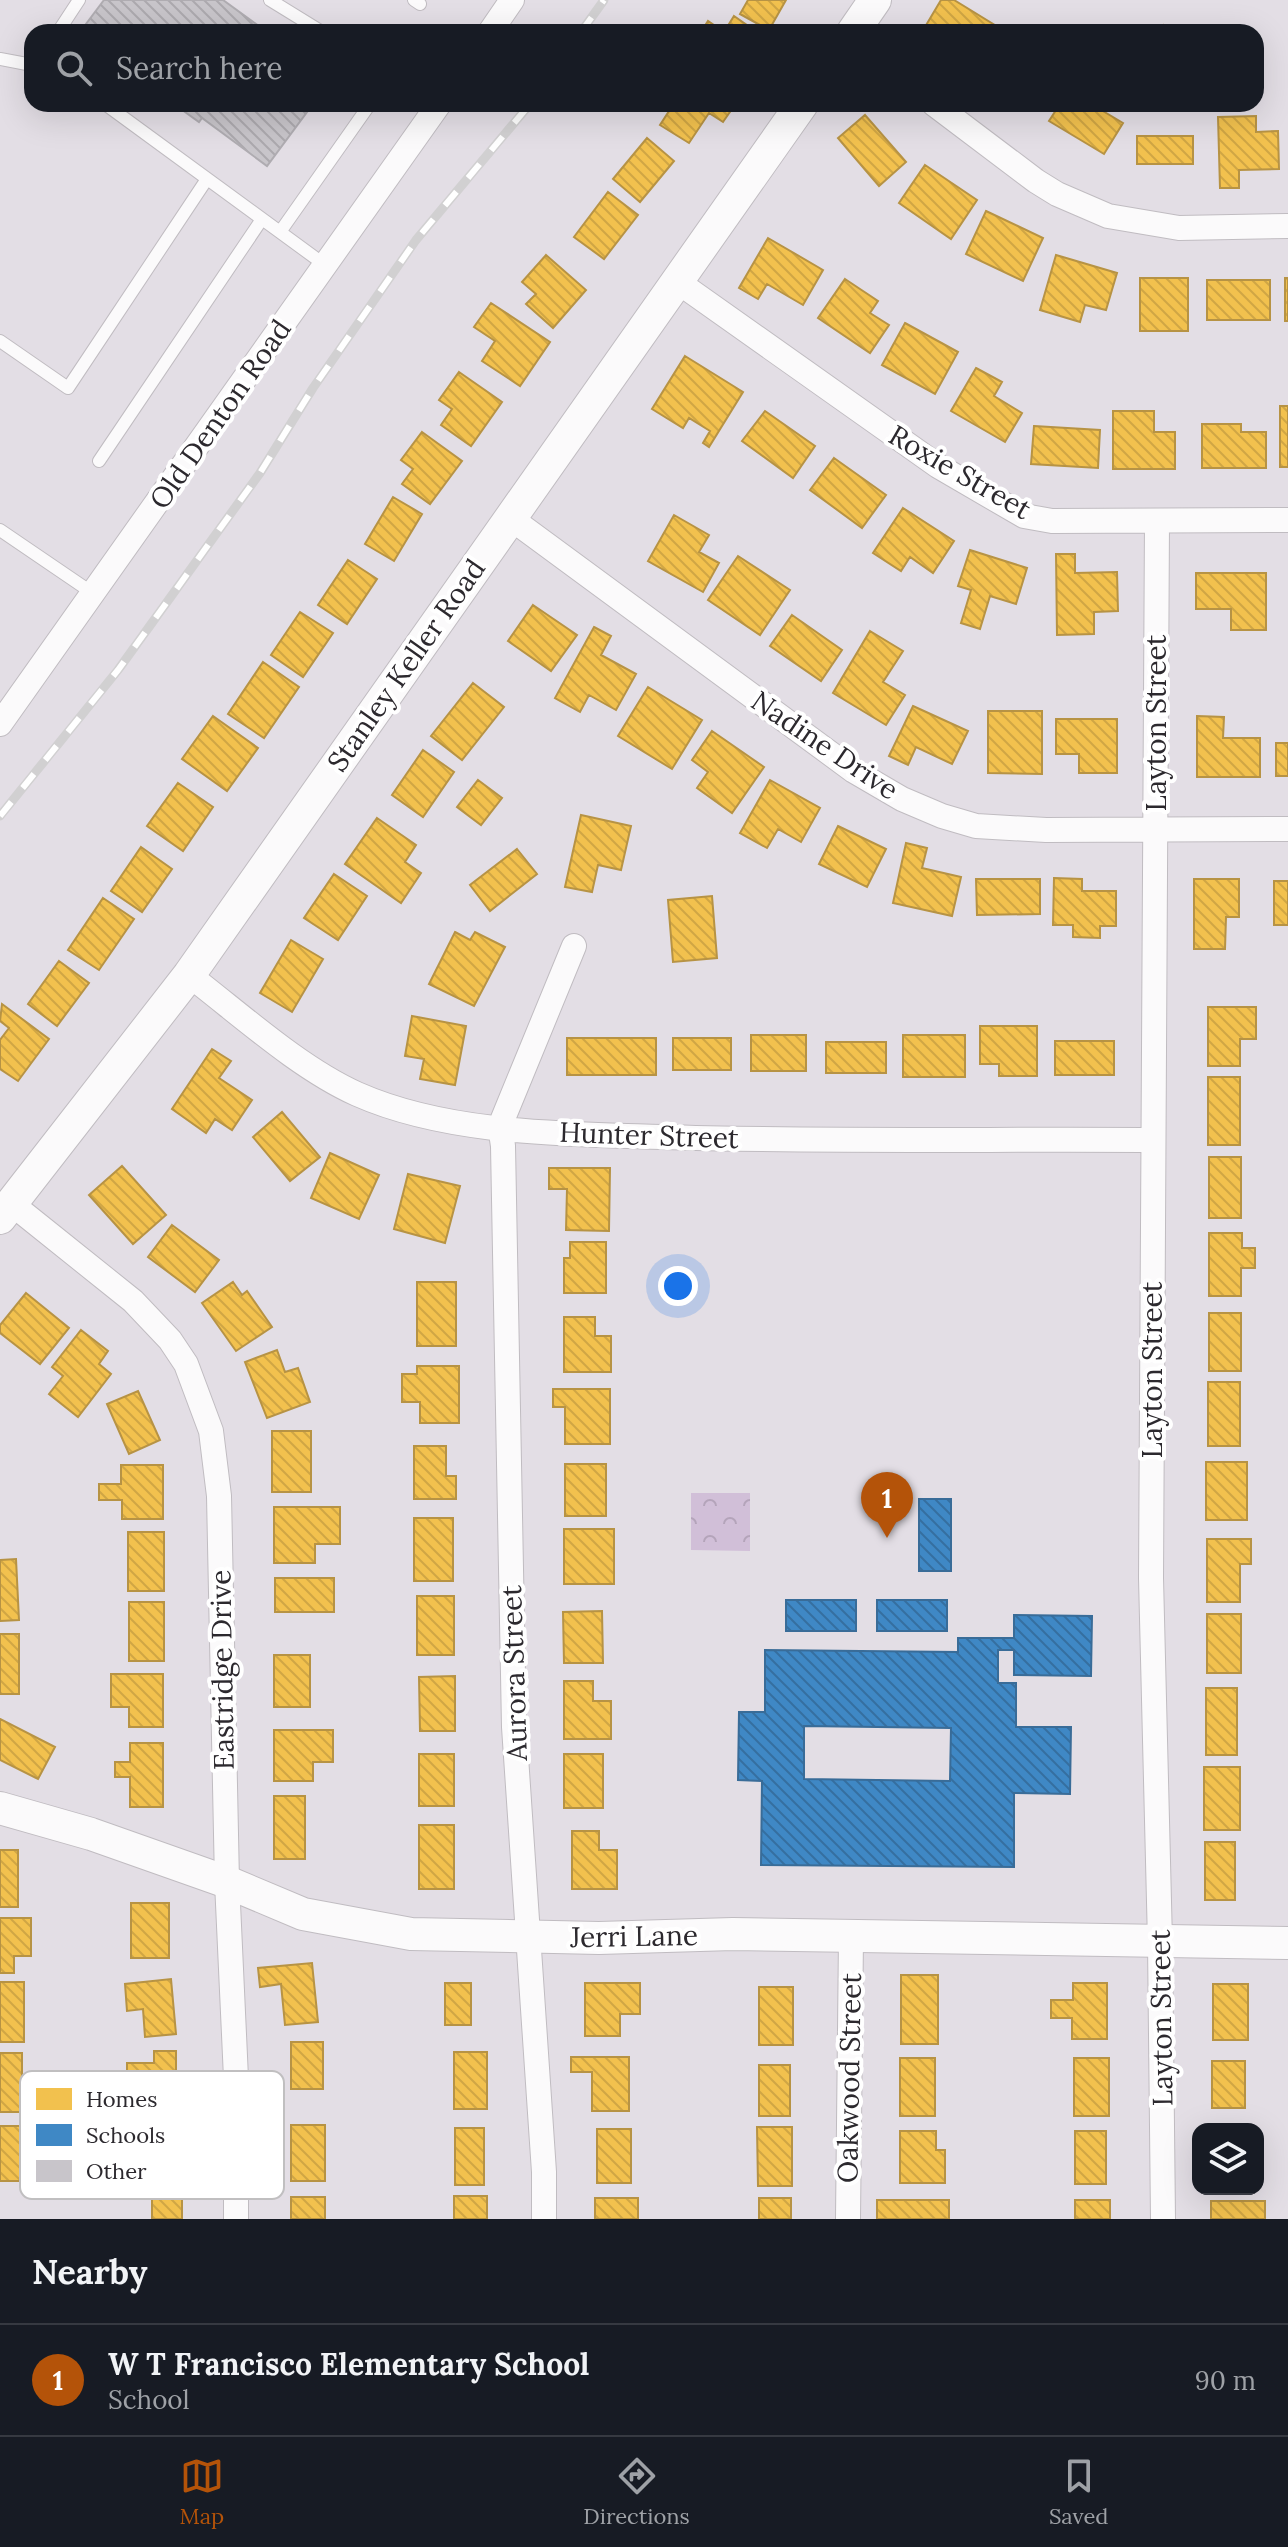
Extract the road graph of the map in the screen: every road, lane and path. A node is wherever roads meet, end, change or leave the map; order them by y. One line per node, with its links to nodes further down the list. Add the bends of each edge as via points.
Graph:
1 (79, 0): 5 (lane)
2 (270, 0): 6 (lane)
3 (512, 0): 7 (street)
4 (875, 0): 8 (street)
5 (63, 24)
6 (309, 24)
7 (496, 24)
8 (858, 24)
9 (0, 59): 10 (lane)
10 (24, 64)
11 (116, 112): 16 (lane)
12 (364, 112): 19 (lane)
13 (430, 112): 20 (street, Old Denton Road)
14 (796, 112): 21 (street, Stanley Keller Road)
15 (945, 112): 18 (street, via 1036,181 1108,216 1179,228)
16 (207, 179): 17 (lane); 22 (lane, via 68,388)
17 (262, 219): 19 (lane); 23 (lane)
18 (1288, 226)
19 (280, 232): 20 (lane)
20 (325, 265): 28 (street, Old Denton Road)
21 (678, 282): 24 (street, Stanley Keller Road); 26 (street, Roxie Street, via 938,466 1024,516)
22 (0, 341)
23 (99, 461)
24 (509, 517): 31 (street, Nadine Drive, via 854,771 902,799 976,826); 33 (street, Stanley Keller Road)
25 (1288, 520): 26 (street, Roxie Street)
26 (1157, 522): 31 (street, Layton Street)
27 (0, 530): 28 (lane)
28 (94, 594): 29 (street, Old Denton Road)
29 (0, 724)
30 (1288, 829): 31 (street, Nadine Drive)
31 (1155, 830): 35 (street, Layton Street)
32 (574, 946): 34 (street)
33 (189, 975): 34 (street, Hunter Street, via 310,1067 355,1093 441,1121); 36 (street, Stanley Keller Road)
34 (500, 1126): 35 (street, Hunter Street, via 717,1139); 39 (street, Aurora Street, via 514,1727)
35 (1153, 1140): 41 (street, Layton Street, via 1151,1578)
36 (6, 1211): 38 (street, Eastridge Drive, via 133,1301 170,1340 186,1364 211,1431 219,1496)
37 (0, 1808): 38 (street, Jerri Lane)
38 (227, 1882): 39 (street, Jerri Lane, via 303,1914 411,1934); 43 (street, Eastridge Drive)
39 (526, 1937): 40 (street, Jerri Lane); 44 (street, Aurora Street)
40 (851, 1937): 41 (street, Jerri Lane); 45 (street, Oakwood Street)
41 (1160, 1942): 42 (street, Jerri Lane); 46 (street, Layton Street)
42 (1288, 1943)
43 (236, 2071)
44 (544, 2219)
45 (848, 2219)
46 (1163, 2219)

